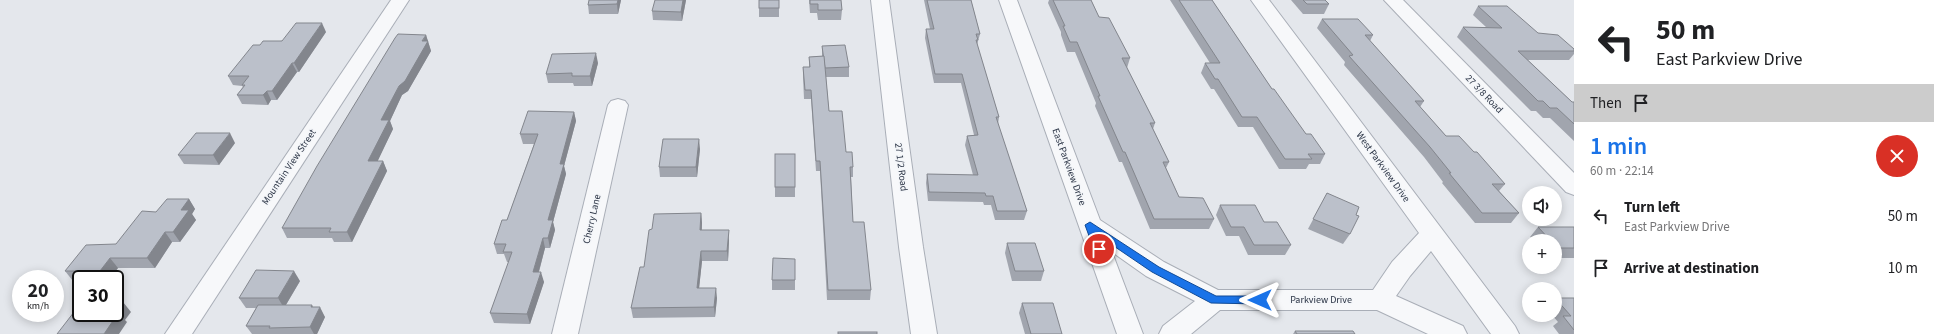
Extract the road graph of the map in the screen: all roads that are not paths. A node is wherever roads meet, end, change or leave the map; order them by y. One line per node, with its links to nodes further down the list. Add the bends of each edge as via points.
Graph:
1 (400, 0): 12 (street, Mountain View Street)
2 (880, 0): 14 (street, 27 1/2 Road)
3 (1008, 0): 8 (street, East Parkview Drive)
4 (1260, 0): 9 (street, West Parkview Drive)
5 (1393, 0): 7 (street, 27 3/8 Road)
6 (618, 105): 13 (street, Cherry Lane)
7 (1574, 188)
8 (1090, 225): 10 (street, Parkview Drive, via 1156,269); 15 (street, East Parkview Drive)
9 (1432, 234): 11 (street, via 1401,269); 18 (street, West Parkview Drive)
10 (1215, 300): 11 (street, Parkview Drive); 16 (street)
11 (1380, 300): 17 (street, Parkview Drive)
12 (178, 334)
13 (565, 334)
14 (924, 334)
15 (1130, 334)
16 (1172, 334)
17 (1454, 334)
18 (1506, 334)

